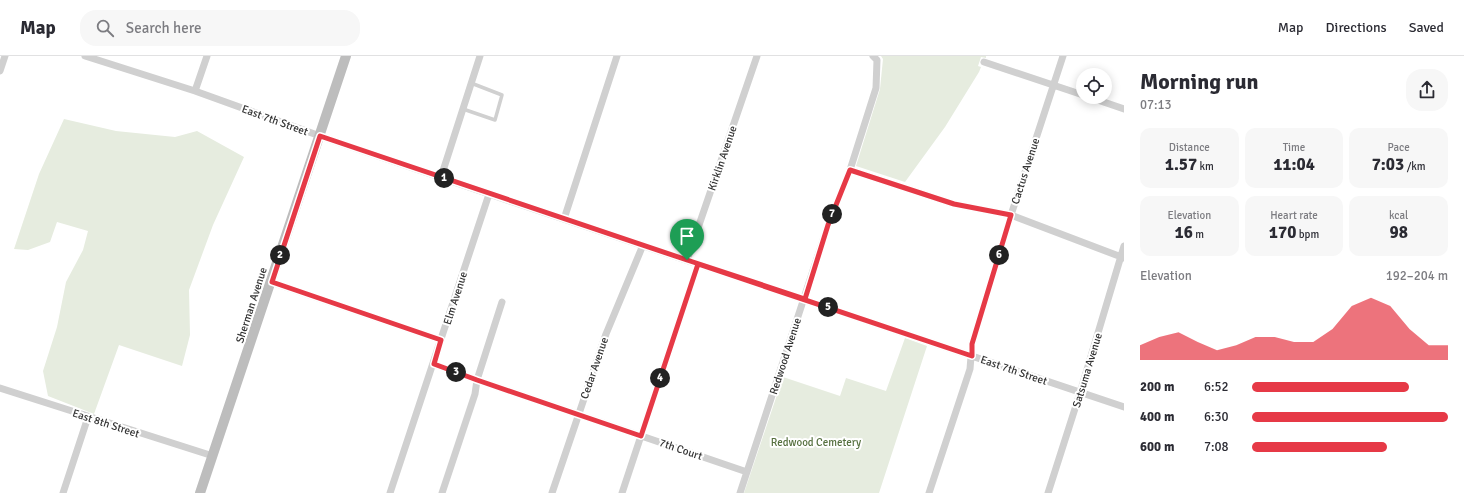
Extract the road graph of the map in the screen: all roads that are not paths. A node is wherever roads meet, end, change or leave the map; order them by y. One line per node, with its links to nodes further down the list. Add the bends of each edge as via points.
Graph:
1 (5, 56): 11 (street)
2 (85, 56): 14 (street, East 7th Street)
3 (207, 56): 14 (street)
4 (346, 56): 19 (street, Sherman Avenue)
5 (480, 56): 12 (street)
6 (617, 56): 24 (street)
7 (757, 56): 28 (street, Kirklin Avenue)
8 (1063, 56): 13 (street, Cactus Avenue)
9 (875, 58): 20 (street, Redwood Avenue, via 876,88)
10 (984, 62): 13 (street)
11 (0, 71)
12 (472, 83): 17 (street); 17 (lane, via 502,95 495,120)
13 (1054, 85): 15 (street); 23 (street, Cactus Avenue)
14 (195, 91): 19 (street, East 7th Street)
15 (1076, 93)
16 (1109, 104): 18 (street)
17 (463, 109): 21 (street)
18 (1124, 109)
19 (320, 136): 21 (street, East 7th Street); 30 (street, Sherman Avenue)
20 (850, 170): 23 (street, via 954,204); 31 (street, Redwood Avenue, via 828,225)
21 (441, 177): 22 (street, East 7th Street)
22 (489, 194): 24 (street, East 7th Street); 33 (street, Elm Avenue)
23 (1011, 215): 27 (street); 34 (street, Cactus Avenue, via 972,344)
24 (564, 219): 25 (street, East 7th Street)
25 (644, 246): 28 (street, East 7th Street); 40 (street, Cedar Avenue, via 606,334)
26 (1124, 246): 27 (street, Satsuma Avenue)
27 (1122, 257): 38 (street, Satsuma Avenue)
28 (687, 260): 29 (street, East 7th Street)
29 (698, 264): 31 (street, East 7th Street); 42 (street)
30 (272, 282): 33 (street); 43 (street, Sherman Avenue)
31 (805, 299): 34 (street, East 7th Street); 44 (street, Redwood Avenue)
32 (502, 302): 36 (street)
33 (441, 340): 35 (street, Elm Avenue)
34 (972, 356): 38 (street, East 7th Street); 52 (street, Cactus Avenue, via 970,369)
35 (434, 364): 36 (street, 7th Court); 47 (street, Elm Avenue)
36 (477, 380): 40 (street, 7th Court); 48 (street, via 475,394)
37 (0, 388): 41 (street, East 8th Street)
38 (1080, 392): 39 (street, East 7th Street); 53 (street, Satsuma Avenue)
39 (1124, 407)
40 (578, 414): 42 (street, 7th Court); 49 (street, Cedar Avenue)
41 (88, 417): 43 (street, East 8th Street); 45 (street)
42 (641, 436): 44 (street, 7th Court); 50 (street)
43 (213, 456): 46 (street, Sherman Avenue)
44 (747, 472): 51 (street, Redwood Avenue)
45 (63, 493)
46 (200, 493)
47 (390, 493)
48 (442, 493)
49 (552, 493)
50 (622, 493)
51 (740, 493)
52 (928, 493)
53 (1048, 493)

